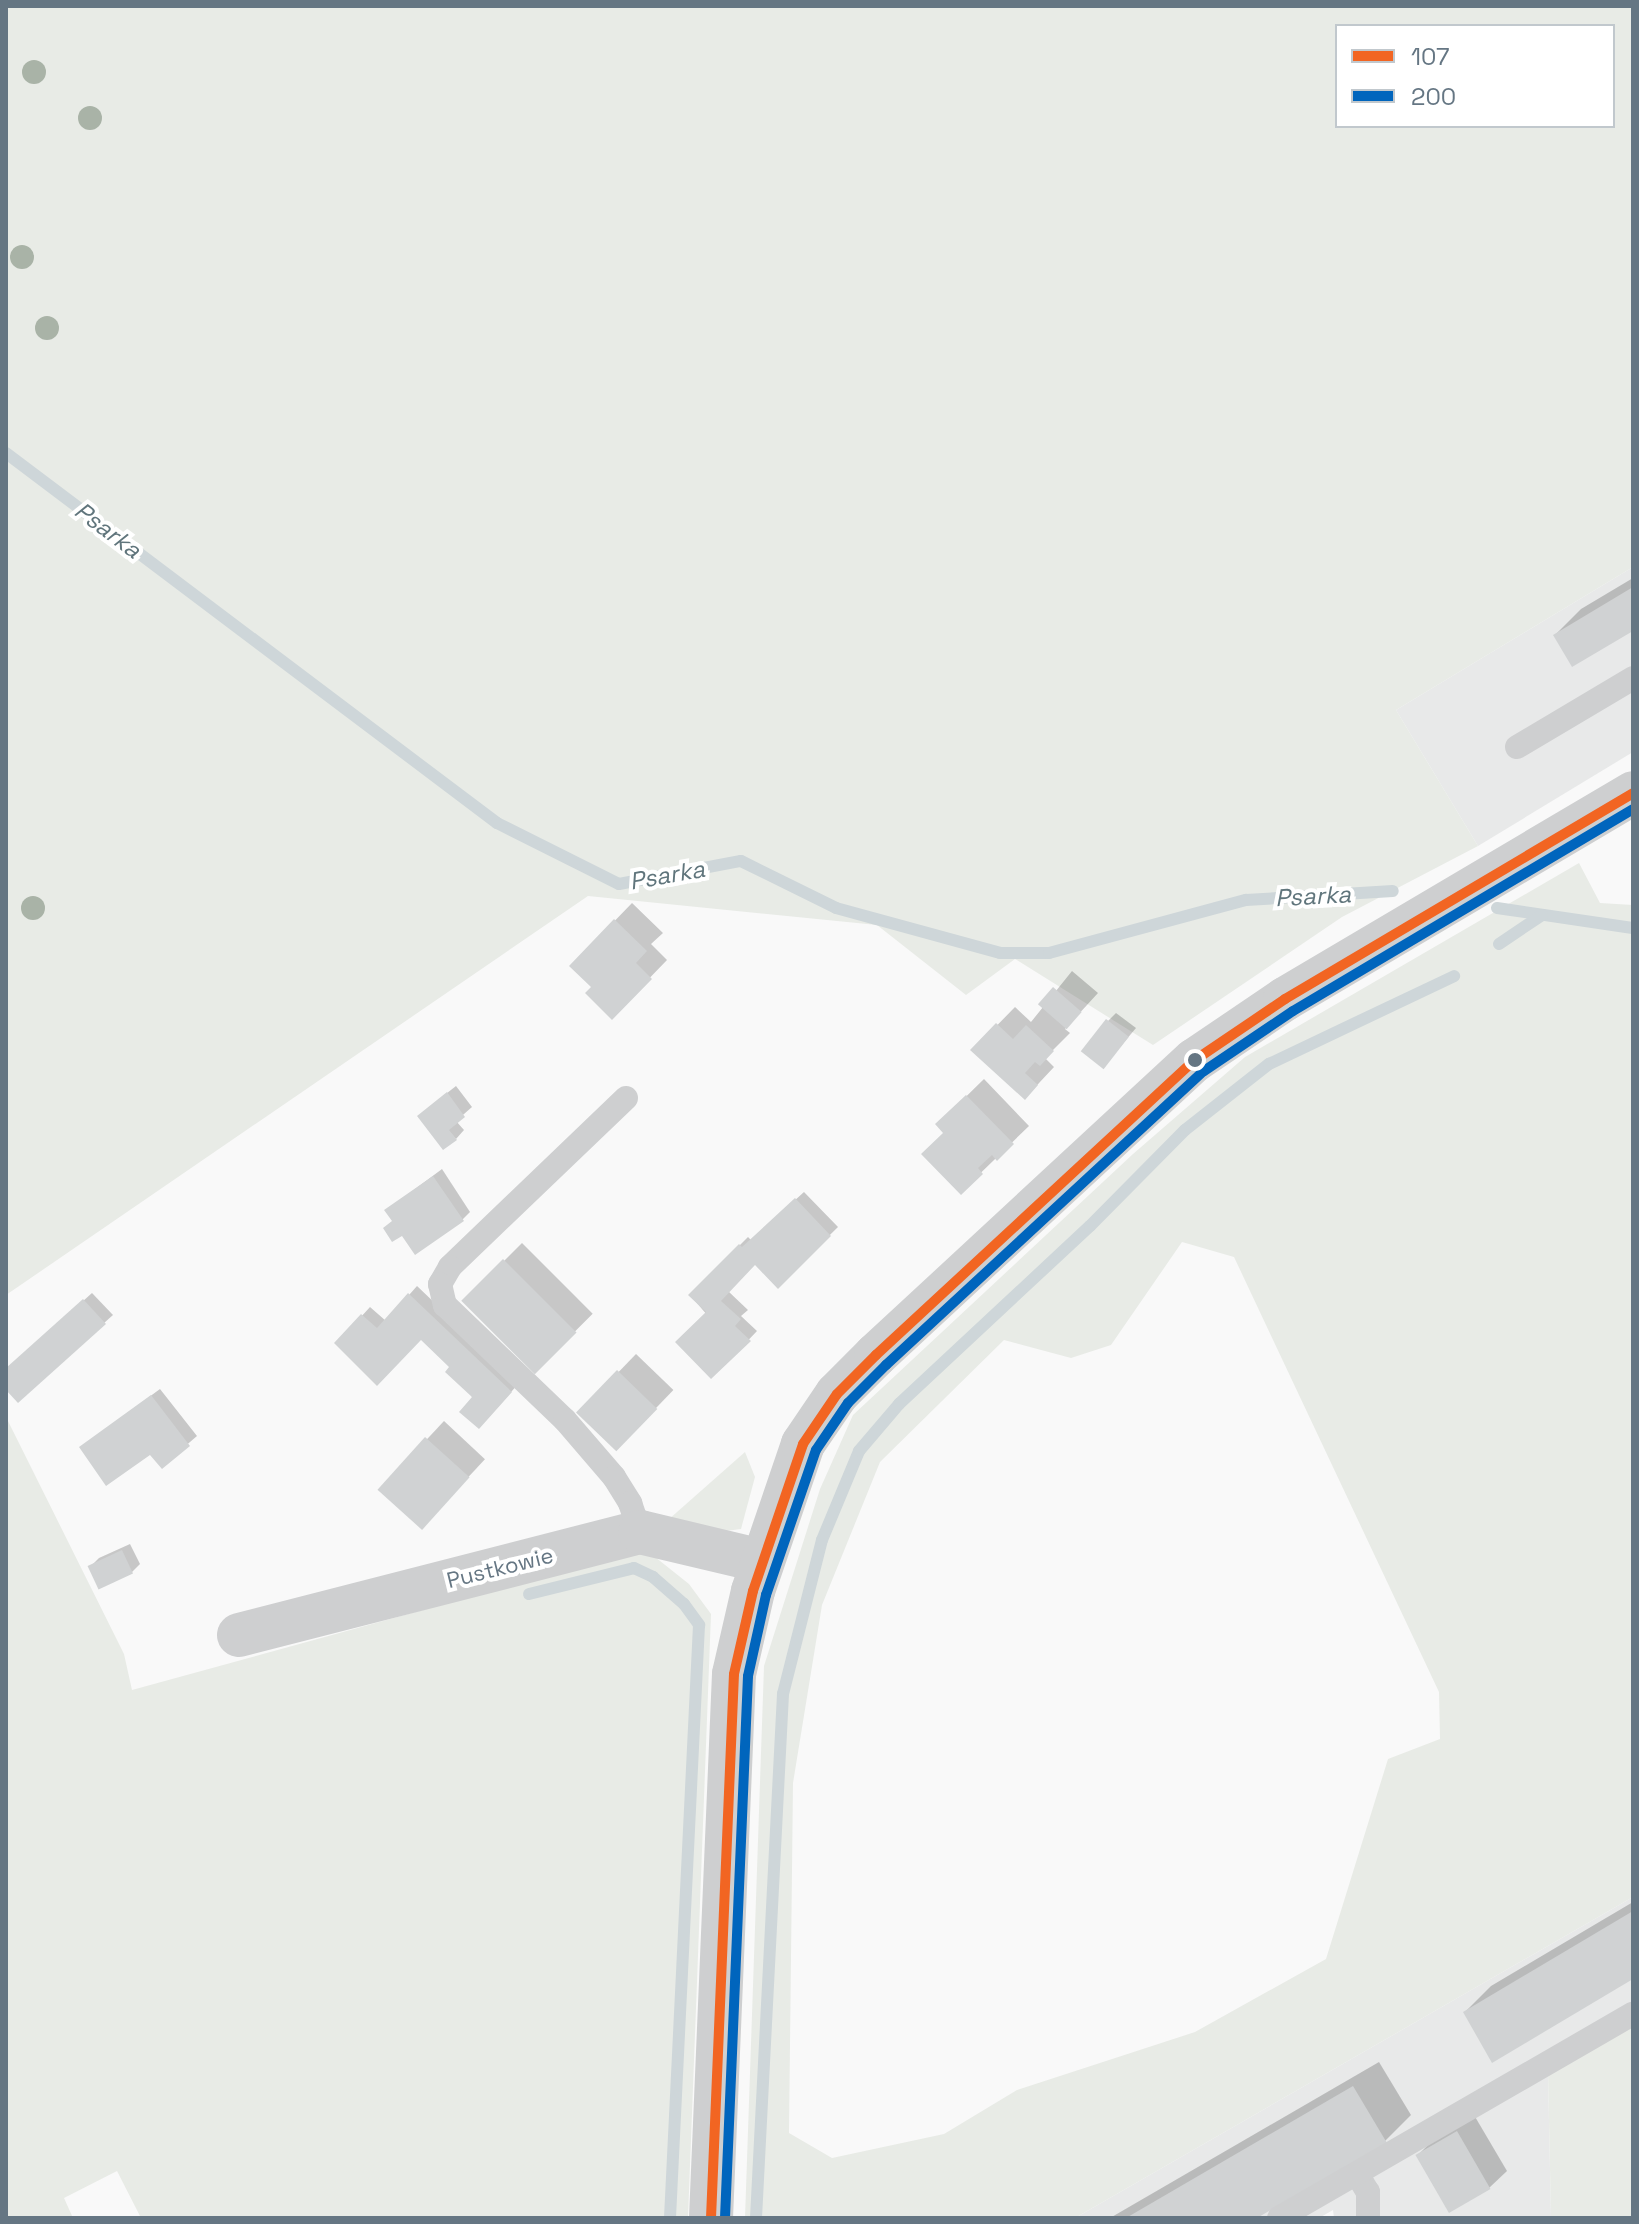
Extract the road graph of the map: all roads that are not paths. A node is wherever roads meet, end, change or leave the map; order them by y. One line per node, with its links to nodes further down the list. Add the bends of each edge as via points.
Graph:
1 (1633, 678): 2 (lane)
2 (1517, 747)
3 (1633, 793): 6 (street, via 1285,999 1195,1060 846,1384 803,1444)
4 (626, 1098): 5 (lane, via 450,1267 440,1284 445,1305 565,1420 614,1477)
5 (640, 1532): 6 (street, Pustkowie); 7 (street, Pustkowie)
6 (762, 1561): 10 (street, via 734,1674)
7 (239, 1635)
8 (1633, 2014): 9 (lane)
9 (1357, 2174): 11 (lane); 12 (lane, via 1368,2192)
10 (711, 2218)
11 (1279, 2218)
12 (1368, 2218)

